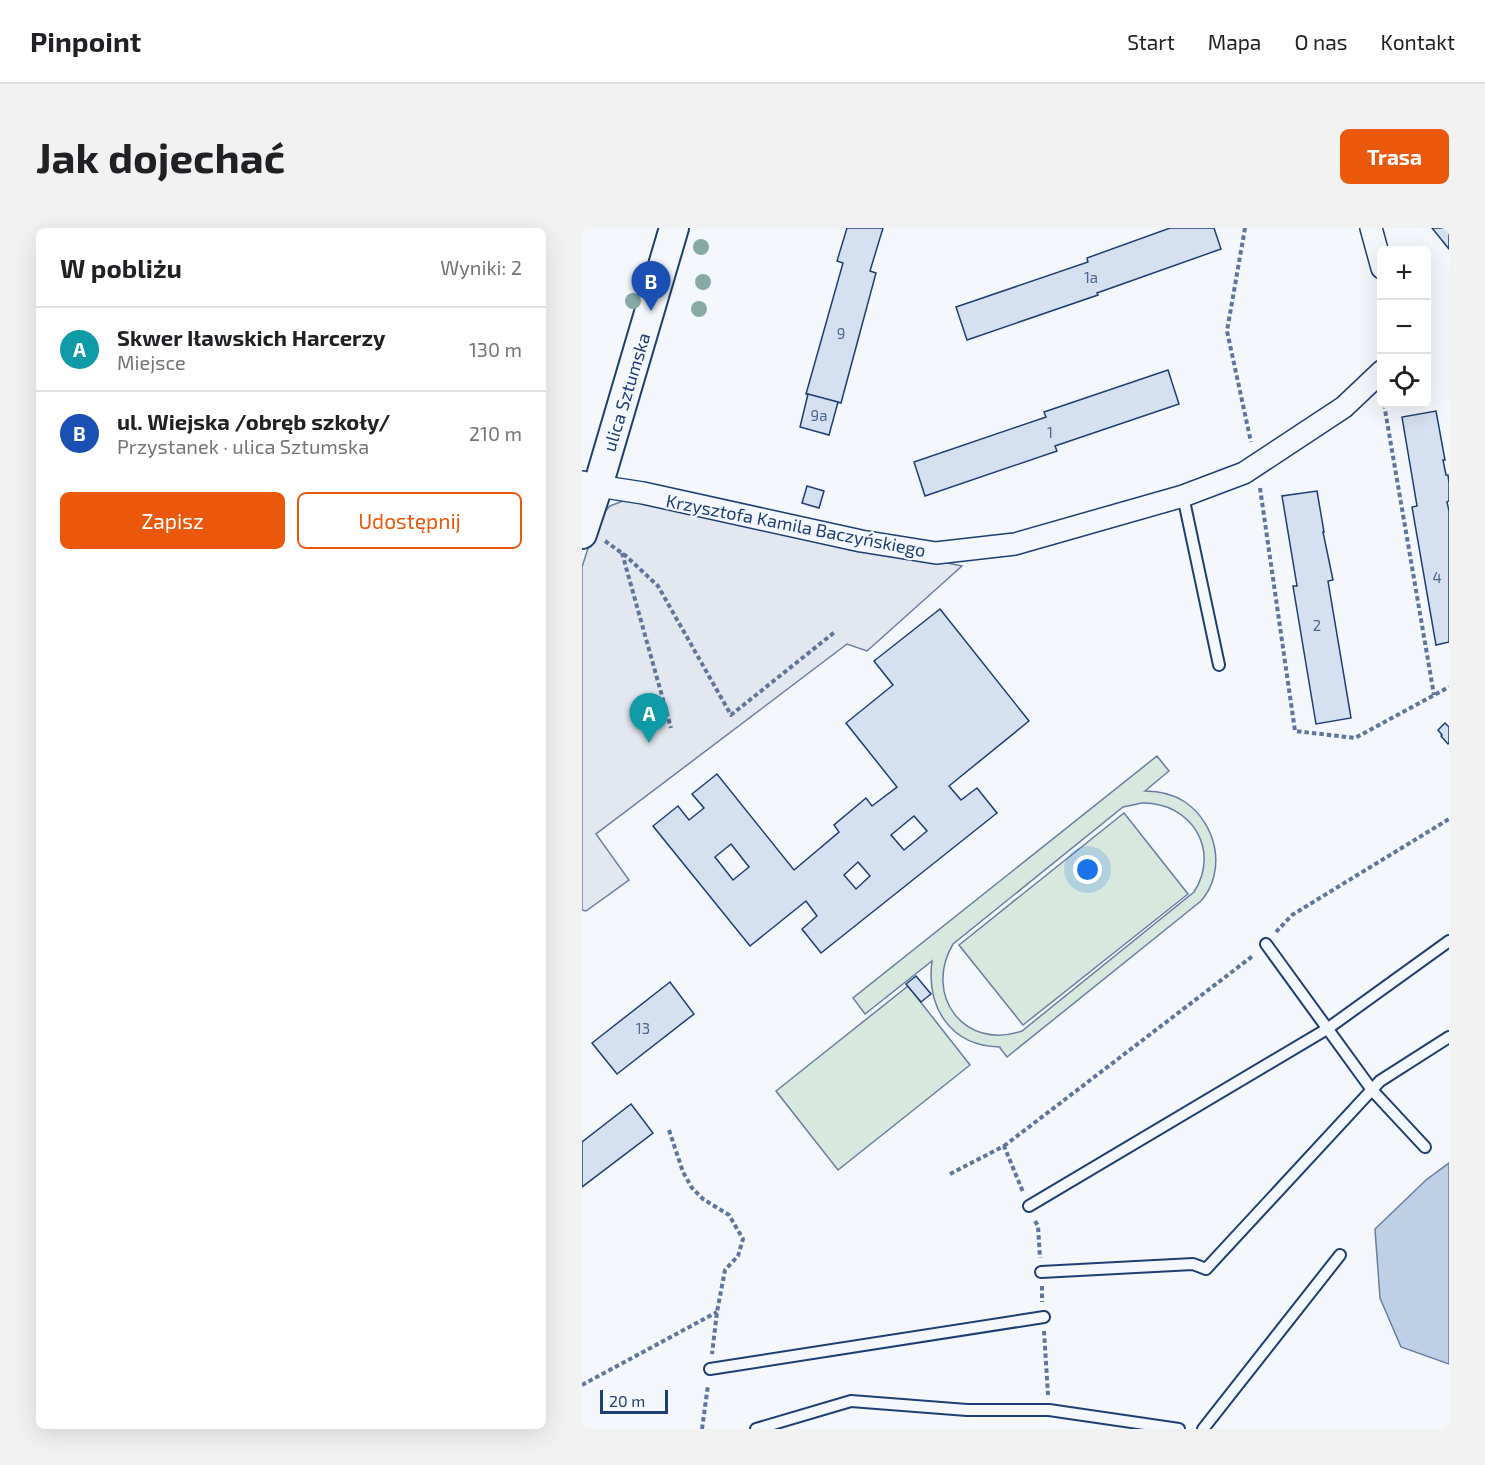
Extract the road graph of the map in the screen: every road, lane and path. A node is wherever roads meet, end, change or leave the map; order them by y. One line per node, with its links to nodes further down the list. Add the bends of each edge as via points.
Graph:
1 (674, 228): 8 (street, ulica Sztumska)
2 (1245, 228): 7 (path, via 1227,332)
3 (1371, 228): 4 (street)
4 (1377, 250)
5 (1377, 376): 7 (street, Krzysztofa Kamila Baczyńskiego, via 1344,407)
6 (1385, 408): 15 (path)
7 (1257, 465): 9 (street, Krzysztofa Kamila Baczyńskiego, via 1244,474); 15 (path, via 1295,731 1355,738)
8 (590, 484): 9 (street, Krzysztofa Kamila Baczyńskiego, via 936,553 1015,544); 10 (street, ulica Sztumska)
9 (1183, 496): 13 (lane)
10 (593, 537): 11 (path)
11 (622, 553): 12 (path, via 658,586 731,715); 16 (path)
12 (836, 631)
13 (1220, 665)
14 (1449, 687): 15 (path)
15 (1434, 695)
16 (671, 728)
17 (1449, 819): 19 (path, via 1292,915)
18 (1449, 942): 20 (lane)
19 (1266, 944): 20 (lane); 24 (path)
20 (1327, 1029): 22 (lane); 26 (lane)
21 (1449, 1037): 22 (lane)
22 (1372, 1090): 25 (lane); 28 (lane, via 1206,1269 1193,1264)
23 (669, 1130): 29 (path, via 692,1188 729,1215 743,1239 738,1256 725,1270)
24 (1004, 1146)
25 (1425, 1147)
26 (1029, 1206)
27 (1340, 1255): 36 (lane)
28 (1041, 1272)
29 (717, 1312): 31 (path); 32 (path)
30 (1044, 1317): 31 (lane)
31 (710, 1369): 33 (path)
32 (582, 1385)
33 (702, 1429)
34 (756, 1429): 35 (lane, via 851,1401 967,1410 1049,1410)
35 (1179, 1429)
36 (1203, 1429)

